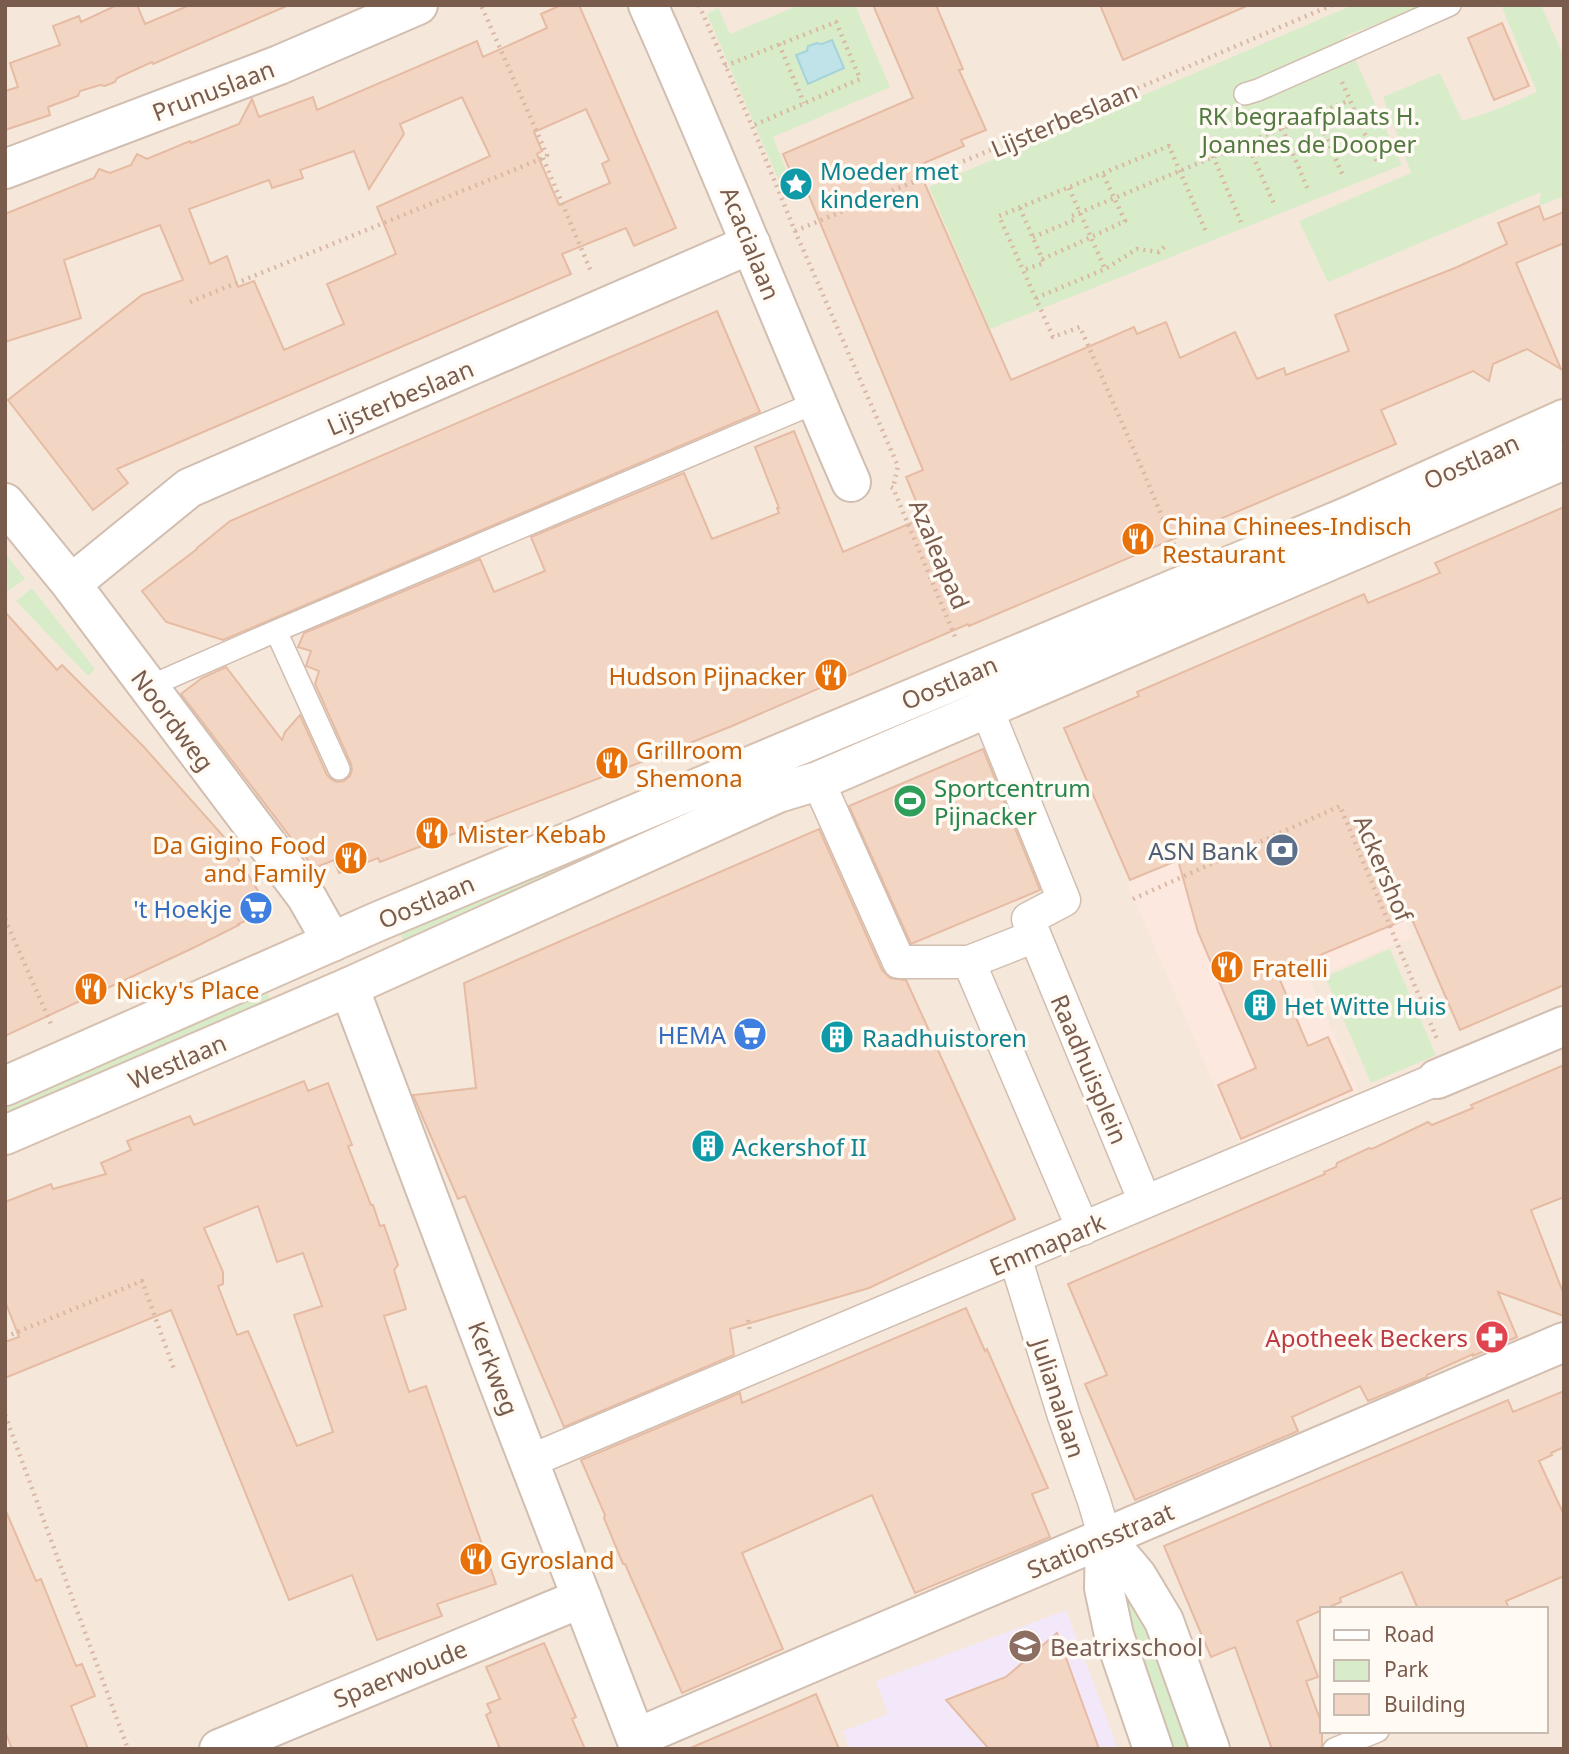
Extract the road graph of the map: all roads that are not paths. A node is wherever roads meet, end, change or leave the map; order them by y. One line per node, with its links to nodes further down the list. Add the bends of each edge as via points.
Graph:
1 (418, 5): 5 (street, Prunuslaan, via 279,65)
2 (648, 5): 6 (street, Acacialaan)
3 (1450, 5): 4 (lane)
4 (1245, 94)
5 (5, 169)
6 (751, 244): 7 (street, Acacialaan); 12 (street, Lijsterbeslaan, via 189,488)
7 (817, 402): 10 (street, Acacialaan); 13 (lane)
8 (1564, 419): 15 (street, Oostlaan)
9 (1564, 460): 15 (street, Oostlaan)
10 (851, 482)
11 (5, 503): 12 (street, Noordweg)
12 (71, 584): 14 (street, Noordweg)
13 (276, 631): 14 (lane); 16 (lane)
14 (148, 687): 19 (street, Noordweg, via 306,896)
15 (978, 691): 17 (street, Oostlaan); 18 (street, via 1064,900 1028,919); 19 (street, Oostlaan)
16 (339, 769)
17 (818, 781): 20 (street, via 899,962); 21 (street, Oostlaan, via 778,793)
18 (1035, 936): 20 (street); 26 (street, Raadhuisplein)
19 (332, 942): 24 (street, Westlaan)
20 (969, 961): 27 (street)
21 (349, 987): 25 (street, Westlaan); 30 (street, Kerkweg)
22 (1564, 1026): 23 (street, Emmapark)
23 (1444, 1076): 26 (street, Emmapark)
24 (5, 1086)
25 (5, 1135)
26 (1145, 1202): 27 (street, Emmapark)
27 (1083, 1229): 28 (street, Emmapark)
28 (1015, 1257): 30 (street, Emmapark); 31 (street, Julianalaan)
29 (1564, 1342): 31 (street, Stationsstraat)
30 (530, 1461): 32 (street, Kerkweg)
31 (1105, 1538): 34 (street, Stationsstraat, via 912,1618); 36 (street, Julianalaan, via 1104,1588 1114,1635); 37 (street, Julianalaan, via 1137,1576 1164,1622)
32 (582, 1598): 34 (street, Kerkweg); 35 (street, Spaerwoude)
33 (1373, 1733): 38 (lane)
34 (638, 1744)
35 (219, 1749)
36 (1153, 1749)
37 (1210, 1749)
38 (1334, 1749)

